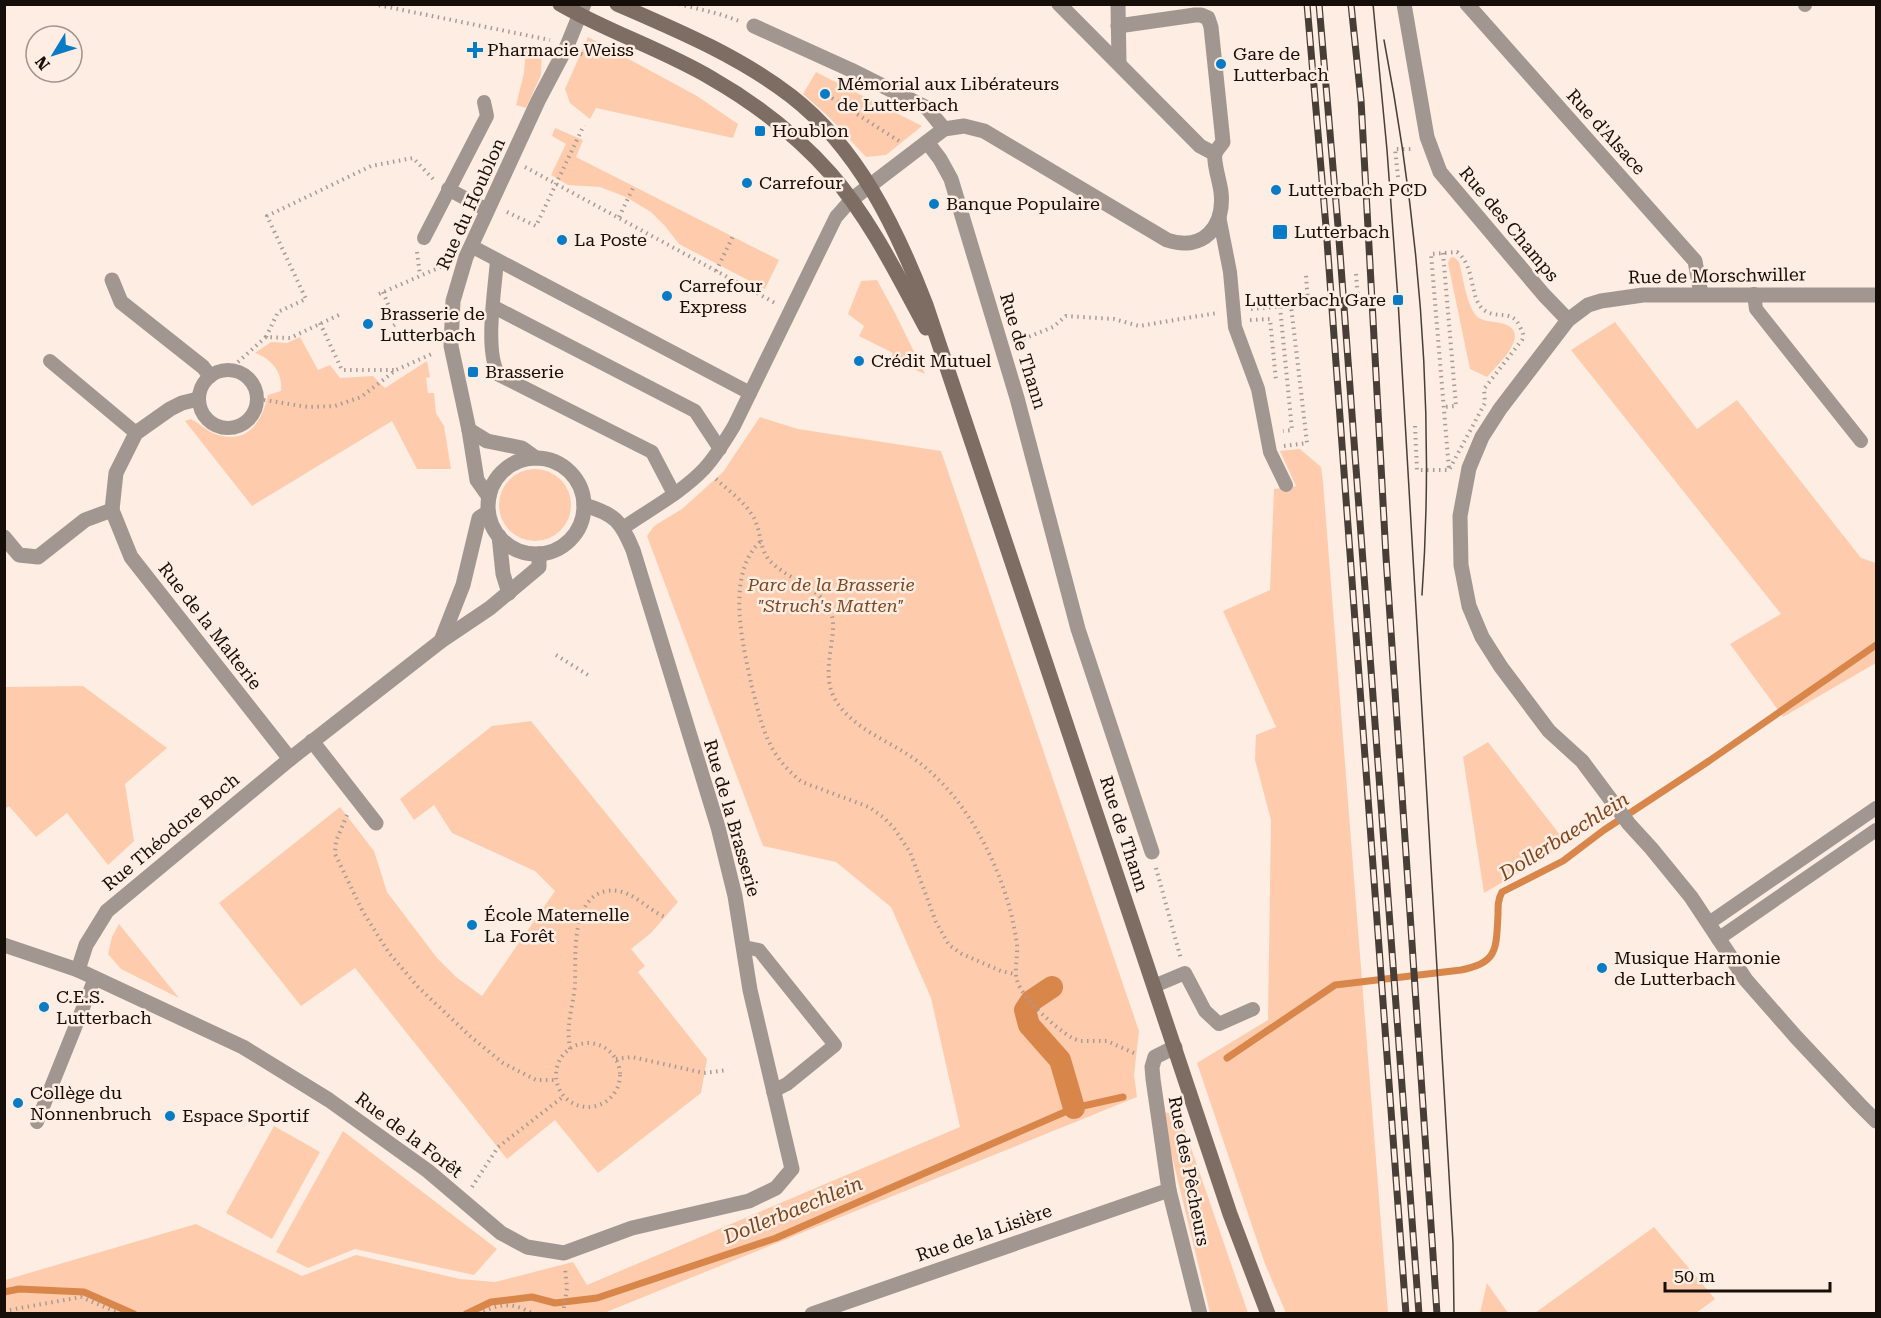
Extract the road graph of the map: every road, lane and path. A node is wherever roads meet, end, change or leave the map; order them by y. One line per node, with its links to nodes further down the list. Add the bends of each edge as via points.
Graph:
1 (373, 4): 12 (path)
2 (560, 4): 9 (main road, Rue de Thann)
3 (617, 4): 26 (main road, Rue de Thann, via 747,66 791,97 825,128)
4 (679, 4): 10 (path)
5 (1059, 4): 14 (street)
6 (1118, 4): 11 (street)
7 (1404, 4): 53 (street, Rue des Champs, via 1427,137 1440,172)
8 (1467, 4): 42 (street, Rue d'Alsace, via 1695,261)
9 (582, 10): 12 (street, Rue du Houblon); 28 (main road, Rue de Thann, via 741,98 806,148)
10 (754, 26): 18 (street, via 927,108)
11 (1118, 26): 14 (street); 20 (street, via 1195,15 1208,18 1223,142)
12 (567, 46): 13 (path, via 584,55); 22 (street, Rue du Houblon)
13 (608, 46)
14 (1119, 63): 20 (street, via 1200,146)
15 (832, 98): 19 (path)
16 (484, 102): 27 (lane, via 487,116)
17 (584, 125): 24 (path)
18 (944, 129): 19 (street); 30 (street, via 964,126 984,131 1178,244 1204,239)
19 (921, 146): 26 (street); 58 (street, Rue de Thann, via 940,159 951,179)
20 (1215, 154): 30 (street, via 1221,193)
21 (1416, 158): 23 (path, via 1412,147 1395,149)
22 (511, 159): 24 (path); 29 (street, Rue du Houblon)
23 (1398, 177)
24 (558, 184): 29 (path, via 536,226); 31 (path)
25 (634, 186): 31 (path)
26 (870, 186): 28 (street); 60 (main road, Rue de Thann, via 904,251)
27 (447, 189): 29 (lane); 33 (lane); 56 (path, via 413,158 371,166 267,216 306,299 278,312)
28 (851, 200): 50 (lane, via 836,218); 60 (main road, Rue de Thann, via 898,275)
29 (488, 207): 34 (street, Rue du Houblon)
30 (1219, 216): 52 (lane)
31 (619, 217): 38 (path)
32 (733, 236): 38 (path)
33 (424, 238)
34 (471, 246): 36 (lane); 37 (street, Rue du Houblon)
35 (1443, 253): 68 (path, via 1456,406); 68 (path, via 1431,254); 78 (path, via 1457,252 1465,258 1484,310 1512,316 1524,335 1485,389 1485,403)
36 (497, 260): 47 (lane); 65 (lane)
37 (463, 262): 55 (path, via 440,266 381,293 396,324); 57 (street, Rue du Houblon, via 453,301)
38 (716, 271): 50 (path)
39 (1356, 274): 45 (path)
40 (1306, 275): 46 (path, via 1308,304)
41 (112, 280): 63 (street, via 121,302)
42 (1701, 294): 43 (street, Rue de Morschwiller); 53 (street, Rue de Morschwiller, via 1612,298 1588,305)
43 (1754, 294): 44 (street, Rue de Morschwiller); 73 (lane, via 1756,309)
44 (1876, 295)
45 (1358, 300)
46 (1291, 306): 48 (path); 74 (path, via 1307,443)
47 (494, 307): 75 (lane, via 695,411); 80 (lane, via 491,350 499,375 652,452)
48 (1280, 307): 49 (path); 71 (path, via 1292,430)
49 (1251, 309)
50 (791, 311): 65 (lane)
51 (341, 314): 54 (path)
52 (1234, 316): 58 (path, via 1139,326 1114,319 1066,316 1053,327); 64 (path, via 1270,319); 74 (lane, via 1258,390)
53 (1568, 320): 101 (street, Rue de Morschwiller, via 1500,409 1475,451 1460,516 1463,579 1475,622 1501,667 1549,731 1593,774 1624,819)
54 (320, 323): 56 (path, via 290,338); 62 (path, via 342,370)
55 (393, 326)
56 (266, 337): 61 (path)
57 (451, 346): 62 (path); 70 (street, Rue du Houblon)
58 (1002, 348): 99 (street, Rue de Thann, via 1078,629)
59 (50, 360): 72 (lane)
60 (946, 366): 109 (main road, Rue de Thann)
61 (229, 370): 63 (lane); 67 (lane, via 247,376)
62 (396, 370): 67 (path, via 361,397 335,406 309,407)
63 (210, 376): 66 (lane)
64 (1276, 386)
65 (750, 393): 75 (lane)
66 (198, 399): 67 (lane, via 202,414 210,423 235,429 247,423); 72 (street, Rue de la Malterie, via 170,409)
67 (258, 399)
68 (1444, 407): 78 (path)
69 (1415, 426): 78 (path, via 1417,470)
70 (469, 430): 76 (street, via 487,441 522,448); 81 (street, Rue du Houblon, via 477,480)
71 (1280, 431)
72 (136, 433): 83 (street, Rue de la Malterie, via 116,473)
73 (1861, 441)
74 (1269, 447): 79 (lane)
75 (720, 449): 77 (lane)
76 (536, 458): 81 (street, via 523,459 506,469 493,484); 82 (street, via 564,467 581,490)
77 (705, 468): 80 (lane); 87 (path, via 748,508)
78 (1449, 470)
79 (1286, 485)
80 (674, 494): 84 (lane)
81 (488, 505): 85 (street); 90 (street, via 479,518 463,585)
82 (584, 505): 84 (street, Rue de la Brasserie, via 605,511); 88 (street, via 576,532 566,543)
83 (112, 510): 86 (street, via 85,520 38,557 19,555); 94 (street, Rue de la Malterie, via 131,557)
84 (623, 528): 104 (street, Rue de la Brasserie, via 718,827)
85 (499, 536): 88 (street, via 510,546); 89 (street)
86 (4, 537)
87 (760, 542): 107 (path, via 777,567 807,586 828,606 833,628 827,674 842,709 932,773 953,794 976,828 1002,882 1017,944); 107 (path, via 749,556 741,582 741,635 757,706 774,750 802,782 868,807 883,817 910,852 936,922 949,945 1001,971)
88 (539, 554): 89 (street, Rue Théodore Boch, via 539,567)
89 (509, 592): 90 (street, Rue Théodore Boch)
90 (441, 641): 93 (street, Rue Théodore Boch)
91 (556, 655): 92 (path)
92 (588, 675)
93 (312, 741): 94 (street, Rue Théodore Boch); 97 (street)
94 (290, 759): 105 (street, Rue Théodore Boch, via 107,910 86,945)
95 (1876, 808): 101 (lane)
96 (346, 815): 116 (path, via 335,854 363,912 389,953 418,987 503,1063 536,1080)
97 (376, 823)
98 (1876, 830): 102 (lane)
99 (1152, 852): 106 (path)
100 (665, 917): 112 (path, via 623,892 606,891 588,905 577,928 575,985 568,1026)
101 (1709, 923): 102 (street, Rue de Morschwiller)
102 (1718, 939): 119 (street, Rue de Morschwiller, via 1746,980)
103 (4, 945): 105 (street, Rue de la Forêt)
104 (744, 947): 117 (street, Rue de la Brasserie); 117 (lane, via 759,950 835,1045)
105 (78, 970): 108 (street, Rue de la Forêt)
106 (1185, 973): 109 (lane); 110 (lane, via 1205,1011 1219,1024)
107 (1016, 974): 113 (path, via 1020,987 1035,1006 1072,1038 1107,1041)
108 (95, 978): 120 (lane); 123 (street, Rue de la Forêt, via 243,1047 329,1100)
109 (1154, 986): 111 (main road, Rue de Thann)
110 (1253, 1009)
111 (1175, 1047): 122 (street, Rue des Pêcheurs, via 1155,1057 1152,1067); 132 (main road, Rue de Thann)
112 (570, 1048): 114 (path, via 590,1042 603,1046); 116 (path, via 558,1065)
113 (1136, 1054)
114 (616, 1059): 115 (path, via 632,1057 705,1073); 118 (path, via 621,1078 608,1101 586,1107)
115 (728, 1070)
116 (556, 1080): 118 (path)
117 (773, 1091): 121 (street, Rue de la Brasserie)
118 (564, 1096): 123 (path, via 498,1147)
119 (1876, 1121)
120 (37, 1122)
121 (792, 1170): 123 (street, Rue de la Forêt, via 776,1188 749,1201 632,1228 564,1253 527,1247 501,1233)
122 (1169, 1190): 130 (street, Rue de la Lisière); 131 (street, Rue des Pêcheurs)
123 (464, 1201)
124 (567, 1288): 126 (path)
125 (4, 1311): 127 (path, via 81,1297)
126 (563, 1313)
127 (121, 1314)
128 (478, 1314): 129 (path, via 490,1308 518,1305)
129 (533, 1314)
130 (812, 1314)
131 (1200, 1314)
132 (1268, 1314)

